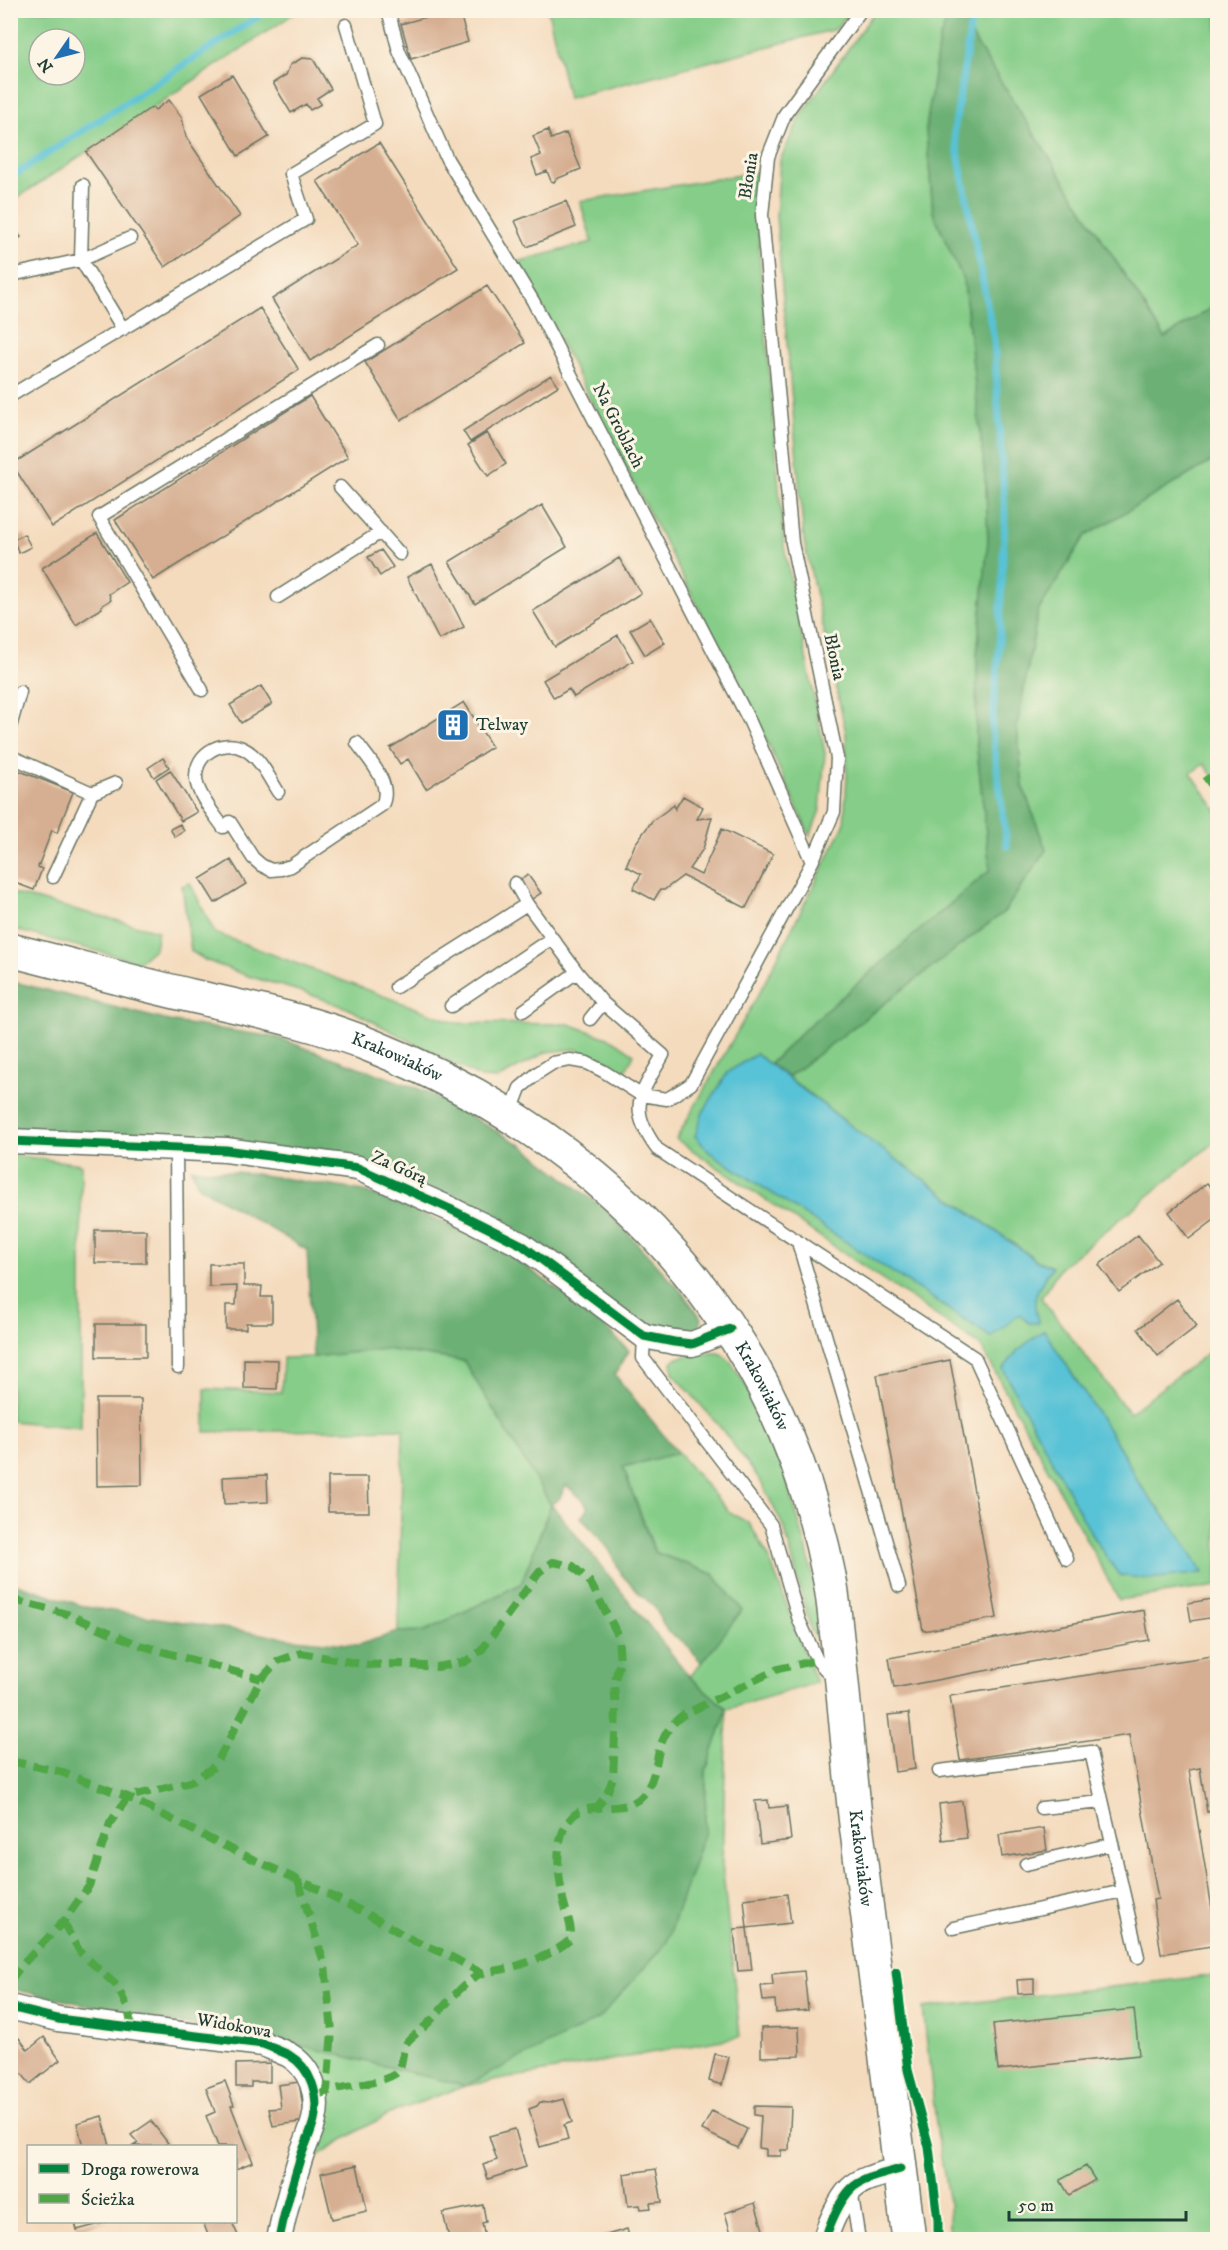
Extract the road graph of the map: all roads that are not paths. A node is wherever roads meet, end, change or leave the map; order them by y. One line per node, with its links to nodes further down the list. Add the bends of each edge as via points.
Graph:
1 (388, 10): 23 (lane, Na Groblach, via 399,51 447,159 538,311 750,722)
2 (861, 10): 23 (lane, Błonia, via 785,114 768,157 762,215 792,543 837,758 834,812)
3 (346, 25): 8 (lane, via 375,124 291,174 306,219)
4 (83, 185): 6 (lane)
5 (130, 238): 6 (lane)
6 (81, 260): 7 (lane); 8 (lane)
7 (16, 274)
8 (123, 329): 10 (lane)
9 (378, 345): 15 (lane, via 99,517)
10 (10, 396)
11 (340, 487): 12 (lane)
12 (381, 532): 13 (lane); 14 (lane)
13 (400, 554)
14 (278, 597)
15 (202, 690)
16 (20, 692): 17 (lane)
17 (10, 727)
18 (357, 743): 21 (lane, via 385,784 382,805 291,866 271,870 253,858 200,793 196,770 209,750 220,746 244,749 263,767)
19 (10, 756): 22 (lane)
20 (116, 783): 22 (lane)
21 (278, 792)
22 (92, 793): 24 (lane)
23 (812, 862): 35 (lane, Błonia, via 691,1084 667,1099)
24 (53, 877)
25 (515, 883): 26 (lane)
26 (528, 904): 27 (lane); 30 (lane)
27 (552, 938): 29 (lane); 32 (lane)
28 (10, 950): 36 (main road, Krakowiaków, via 328,1030 451,1081)
29 (577, 972): 31 (lane); 33 (lane)
30 (396, 987)
31 (603, 1003): 34 (lane); 35 (lane, via 663,1055)
32 (451, 1006)
33 (522, 1011)
34 (590, 1019)
35 (641, 1095): 36 (lane, Błonia, via 603,1071 570,1060 553,1063 520,1088); 39 (lane, via 638,1110 657,1149)
36 (510, 1114): 40 (main road, Krakowiaków, via 558,1148 636,1214 674,1255)
37 (10, 1141): 38 (street, Za Górą)
38 (176, 1149): 41 (street, Za Górą, via 226,1150 358,1168 522,1245); 42 (lane)
39 (798, 1242): 43 (lane, via 975,1358); 44 (lane)
40 (730, 1329): 41 (street, Za Górą, via 692,1344); 45 (main road, Krakowiaków, via 761,1380 810,1497 830,1578)
41 (644, 1336): 45 (lane, via 643,1358 771,1525 799,1620 817,1660)
42 (178, 1367)
43 (1067, 1559)
44 (899, 1586)
45 (843, 1691): 55 (main road, Krakowiaków, via 869,1935)
46 (939, 1772): 47 (lane, via 1090,1752)
47 (1102, 1802): 48 (lane); 49 (lane)
48 (1041, 1808)
49 (1112, 1845): 50 (lane); 51 (lane)
50 (1026, 1864)
51 (1123, 1891): 52 (lane); 53 (lane)
52 (953, 1928)
53 (1138, 1957)
54 (10, 2007): 57 (street, Widokowa, via 58,2019 263,2044 300,2064 316,2096 314,2119)
55 (900, 2169): 56 (street); 60 (main road, Krakowiaków)
56 (851, 2189): 58 (street); 59 (lane)
57 (279, 2240)
58 (825, 2240)
59 (859, 2240)
60 (909, 2240)

